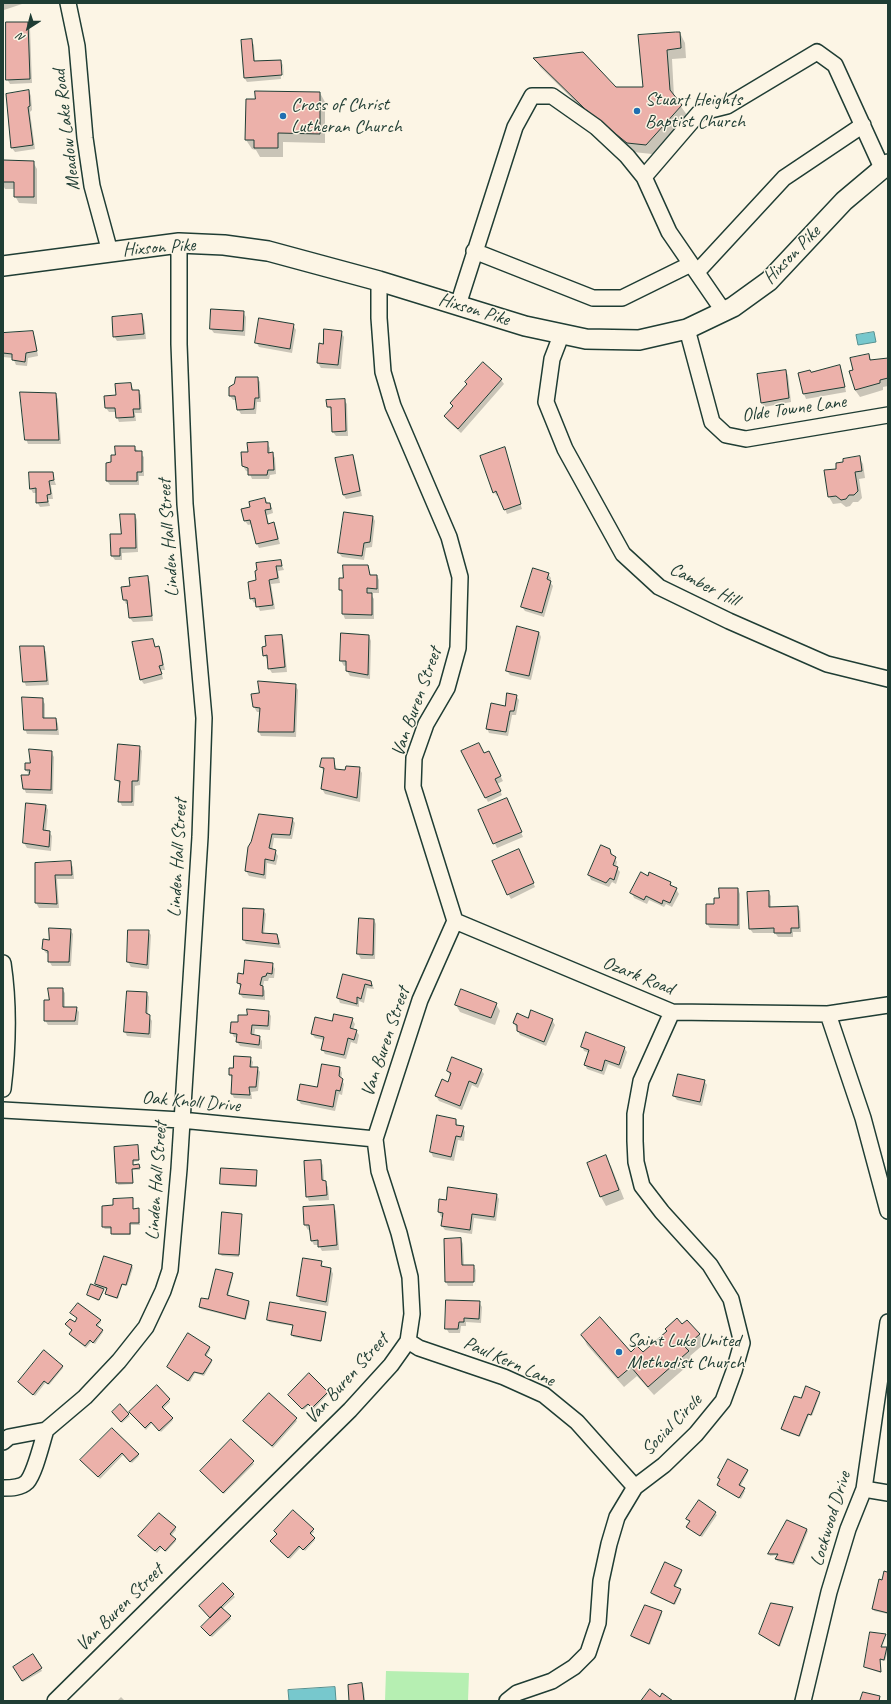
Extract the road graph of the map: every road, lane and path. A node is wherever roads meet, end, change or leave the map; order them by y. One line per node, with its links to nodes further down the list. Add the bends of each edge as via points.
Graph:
1 (68, 3): 7 (street, Meadow Lake Road, via 77,46 92,186)
2 (863, 125): 3 (street); 4 (street, via 835,65 818,52 727,106 700,113); 9 (street, via 784,178)
3 (885, 166): 12 (main road, Hixson Pike, via 844,201 769,281)
4 (644, 177): 6 (street, via 627,156 596,127 552,96 532,96 515,128); 9 (street, via 669,232)
5 (178, 243): 7 (main road, Hixson Pike); 10 (main road, Hixson Pike, via 224,245 268,251); 24 (street, Linden Hall Street, via 185,497 204,718 200,845)
6 (474, 251): 9 (street, via 593,298 622,298); 11 (street)
7 (110, 252): 8 (main road, Hixson Pike)
8 (3, 266)
9 (694, 268): 12 (street)
10 (379, 280): 11 (main road, Hixson Pike); 17 (street, Van Buren Street, via 383,372 392,406 449,537 460,577 458,648 447,688 426,724 414,758 412,787)
11 (458, 305): 14 (main road, Hixson Pike, via 525,326)
12 (724, 312): 13 (main road, Hixson Pike)
13 (687, 329): 14 (main road, Hixson Pike, via 639,340 586,339); 15 (street, Olde Towne Lane, via 712,422 726,435 746,439)
14 (562, 333): 16 (street, Camber Hill, via 552,359 546,402 565,449 624,554 659,587 729,621 827,664)
15 (888, 415)
16 (888, 680)
17 (455, 921): 20 (street, Ozark Road); 25 (street, Van Buren Street, via 418,1004)
18 (3, 963): 22 (street, via 6,982 6,1064)
19 (888, 1005): 21 (street, Ozark Road)
20 (672, 1012): 21 (street, Ozark Road); 31 (street, Social Circle, via 641,1081 635,1114 636,1162 642,1186 710,1265 731,1299 742,1342 723,1401 696,1434 664,1465)
21 (828, 1014): 26 (street, via 863,1118)
22 (3, 1089)
23 (3, 1110): 24 (street, Oak Knoll Drive)
24 (181, 1120): 25 (street, Oak Knoll Drive); 29 (street, Linden Hall Street, via 170,1270 163,1291 146,1327 119,1362)
25 (375, 1139): 28 (street, Van Buren Street, via 379,1171 410,1277 412,1314)
26 (888, 1212)
27 (888, 1322): 33 (street, Lockwood Drive)
28 (408, 1340): 31 (street, Paul Kern Lane, via 419,1348 544,1395 577,1422); 35 (street, Van Buren Street, via 390,1365 350,1410)
29 (46, 1430): 30 (street, via 9,1437); 32 (street, via 34,1469 26,1483 14,1489)
30 (3, 1442)
31 (635, 1487): 36 (street, Social Circle, via 617,1517 609,1544 601,1581 598,1623 588,1653 574,1668 552,1681 517,1693)
32 (3, 1488)
33 (864, 1489): 34 (street); 37 (street, Lockwood Drive, via 848,1529 829,1592)
34 (888, 1493)
35 (55, 1701)
36 (507, 1701)
37 (803, 1701)

